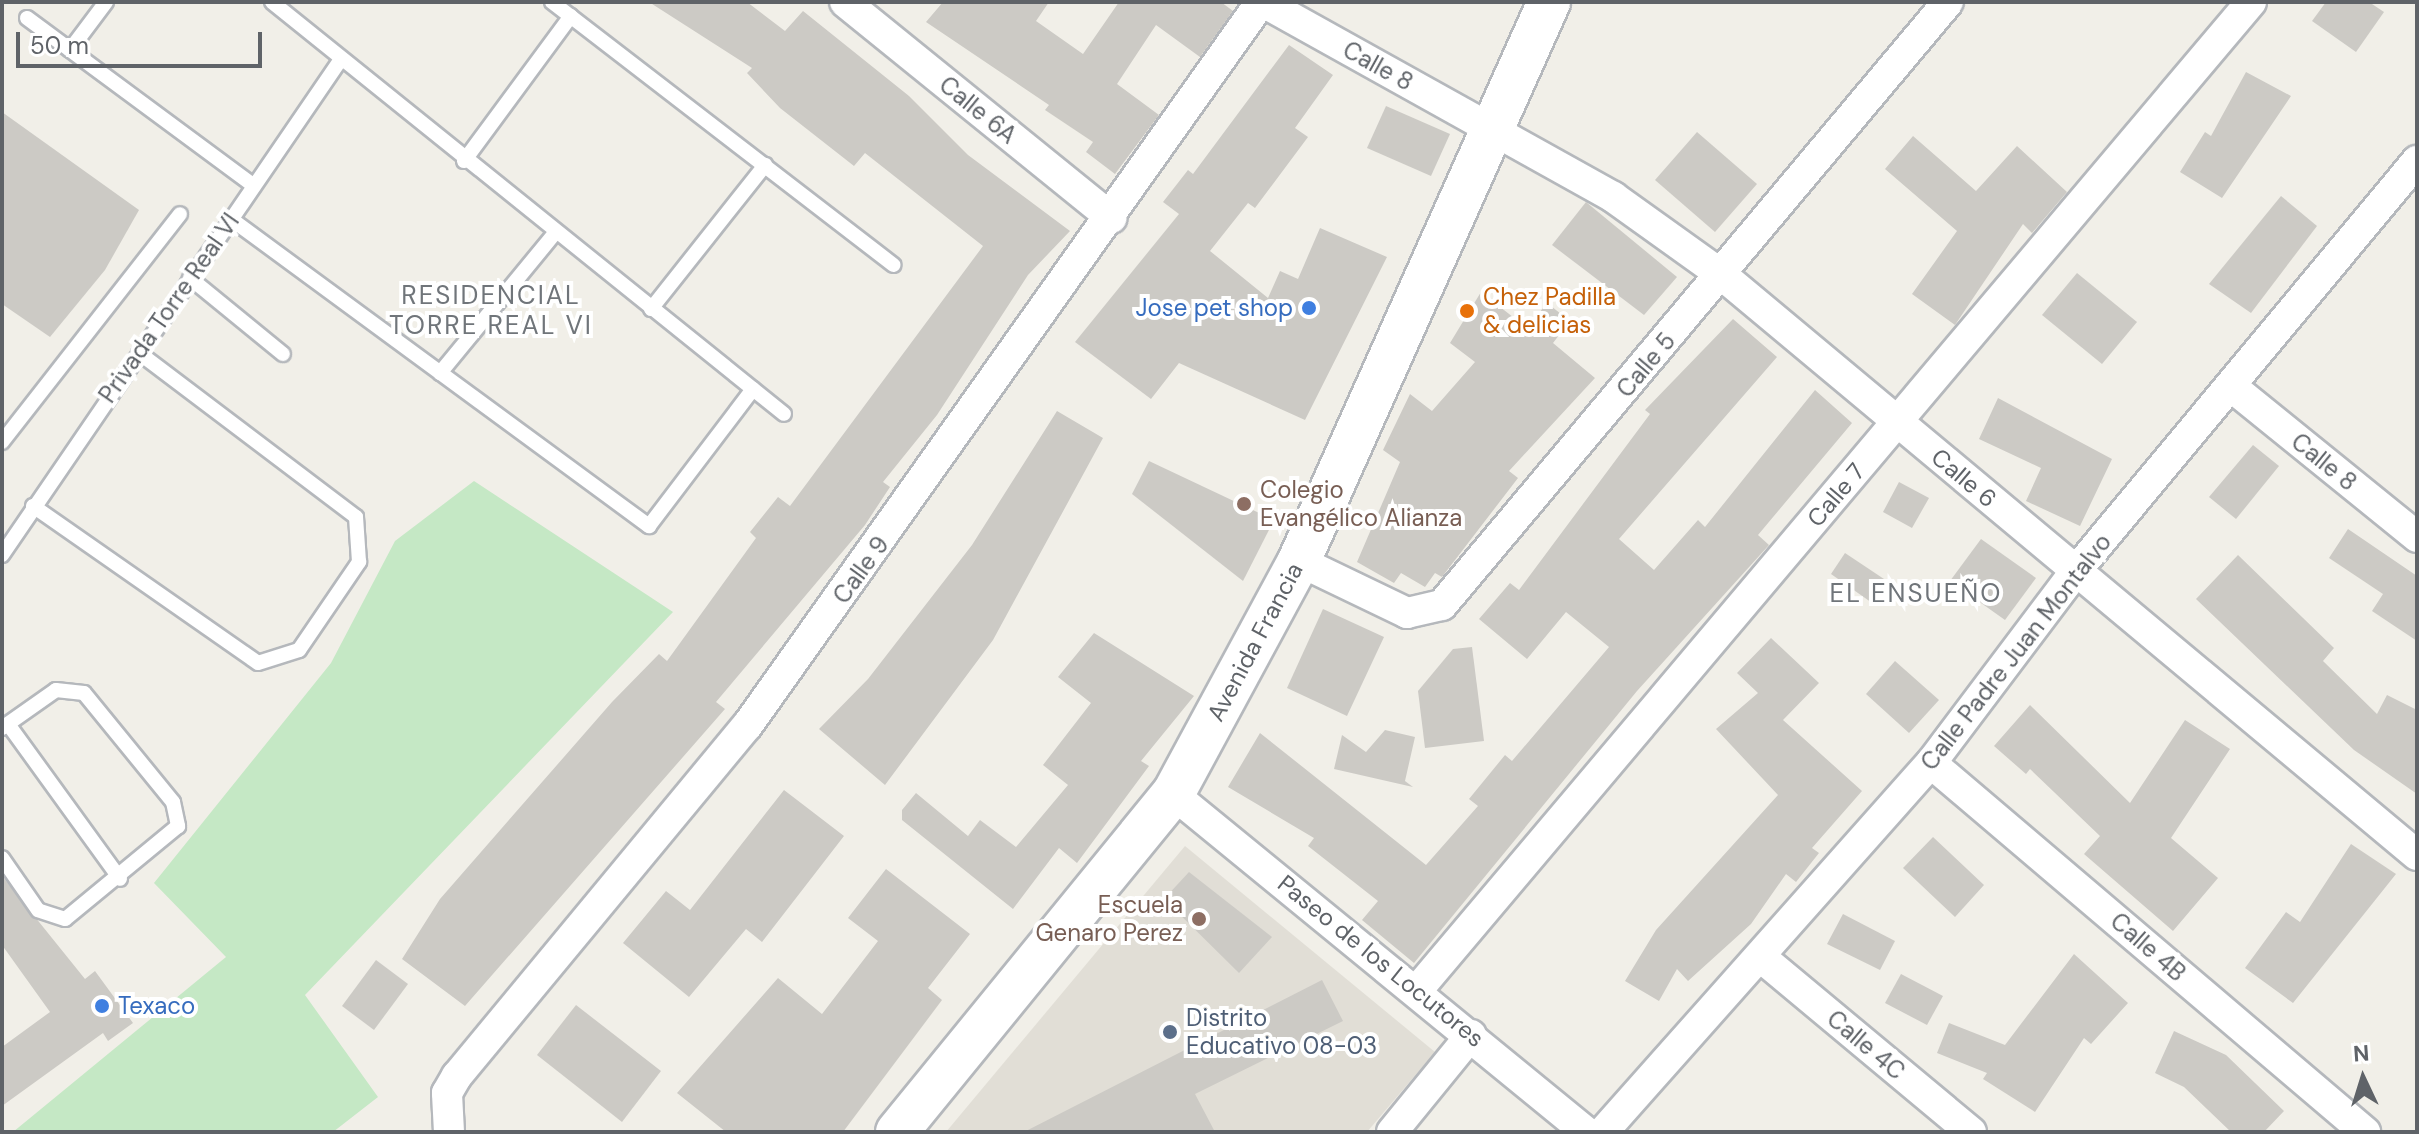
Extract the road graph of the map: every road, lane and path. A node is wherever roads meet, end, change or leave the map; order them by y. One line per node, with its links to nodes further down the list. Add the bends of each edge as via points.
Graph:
1 (106, 2): 11 (lane)
2 (272, 2): 12 (lane)
3 (552, 2): 9 (lane)
4 (845, 2): 20 (street, Calle 6A)
5 (1262, 2): 13 (street, Calle 8); 20 (street, Calle 9)
6 (1549, 2): 13 (main road, Avenida Francia)
7 (1948, 2): 24 (street, Calle 5)
8 (2251, 2): 33 (street, Calle 7)
9 (571, 16): 14 (lane); 16 (lane)
10 (27, 18): 11 (lane)
11 (70, 50): 17 (lane)
12 (339, 62): 14 (lane); 17 (lane, Privada Torre Real VI)
13 (1492, 130): 24 (street, Calle 6, via 1613,197); 38 (main road, Avenida Francia)
14 (464, 161): 22 (lane)
15 (2417, 161): 18 (street, Calle Padre Juan Montalvo)
16 (765, 165): 23 (lane); 26 (lane)
17 (254, 186): 21 (lane, Privada Torre Real VI)
18 (2408, 195): 30 (street, Calle Padre Juan Montalvo)
19 (180, 214): 34 (lane)
20 (1112, 218): 49 (street, Calle 9, via 747,726 457,1076)
21 (231, 219): 25 (lane, Privada Torre Real VI); 29 (lane)
22 (555, 233): 26 (lane); 29 (lane)
23 (894, 265)
24 (1722, 275): 33 (street, Calle 6); 38 (street, Calle 5, via 1442,605 1407,613)
25 (190, 278): 27 (lane, Privada Torre Real VI); 28 (lane)
26 (651, 309): 31 (lane)
27 (139, 353): 35 (lane, Privada Torre Real VI); 35 (lane, via 356,517 359,562 299,650 258,663)
28 (283, 354)
29 (440, 373): 31 (lane, via 649,526)
30 (2232, 387): 36 (street, Calle 8); 39 (street, Calle Padre Juan Montalvo)
31 (753, 389): 32 (lane)
32 (784, 414)
33 (1898, 422): 39 (street, Calle 6); 47 (street, Calle 7)
34 (2, 442)
35 (33, 506): 37 (lane, Privada Torre Real VI)
36 (2417, 537)
37 (2, 555)
38 (1299, 561): 42 (main road, Avenida Francia)
39 (2075, 572): 41 (street, Calle Padre Juan Montalvo); 43 (street, Calle 6)
40 (5, 726): 45 (lane); 45 (lane, via 56,690 84,693 173,802 175,833)
41 (1931, 763): 46 (street, Calle Padre Juan Montalvo); 55 (street, Calle 4B)
42 (1173, 794): 47 (street, Paseo de los Locutores); 50 (main road, Avenida Francia)
43 (2417, 855)
44 (2, 858): 45 (lane, via 52,919 65,919)
45 (120, 879)
46 (1762, 958): 53 (street, Calle Padre Juan Montalvo); 54 (street, Calle 4C)
47 (1419, 988): 48 (street, Paseo de los Locutores)
48 (1471, 1035): 51 (street); 52 (street, Paseo de los Locutores)
49 (447, 1126)
50 (897, 1132)
51 (1392, 1132)
52 (1586, 1132)
53 (1603, 1132)
54 (1971, 1132)
55 (2365, 1132)

